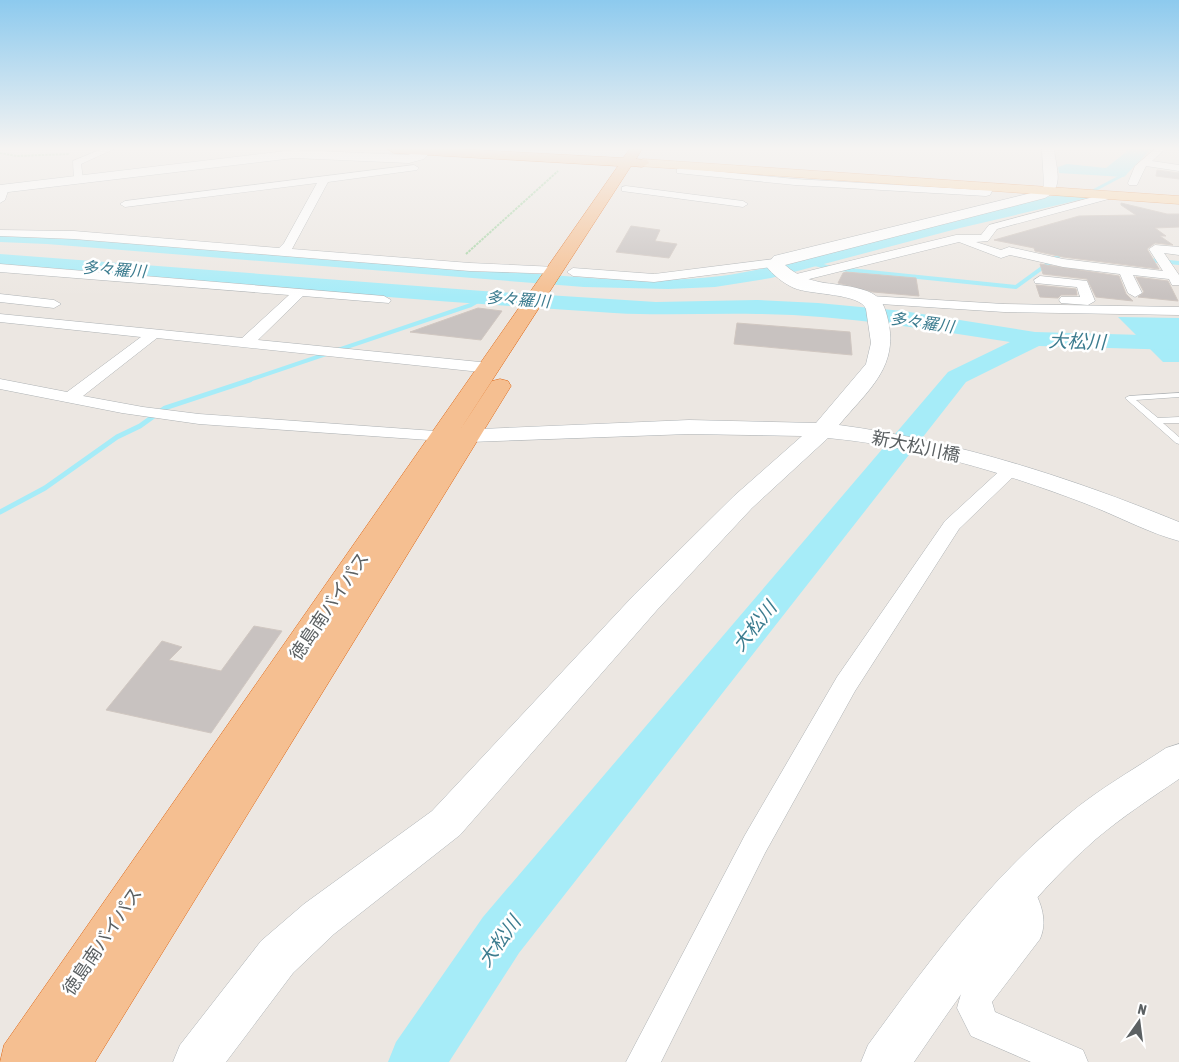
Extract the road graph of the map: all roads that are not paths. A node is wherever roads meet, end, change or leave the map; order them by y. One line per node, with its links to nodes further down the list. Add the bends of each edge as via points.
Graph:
1 (169, 199): 8 (street)
2 (316, 199): 16 (street)
3 (612, 199): 20 (highway, 徳島南バイパス)
4 (620, 199): 11 (highway)
5 (701, 199): 9 (street)
6 (1028, 199): 21 (street)
7 (1082, 199): 10 (street)
8 (125, 204)
9 (743, 204)
10 (994, 227): 13 (street); 14 (street, via 984,238)
11 (599, 230)
12 (0, 233): 16 (street, via 74,235)
13 (1006, 236)
14 (956, 239): 19 (street, via 1001,254 1023,252 1063,263); 21 (street)
15 (1179, 251): 23 (street, via 1155,249)
16 (282, 252): 20 (street)
17 (584, 255): 20 (highway, 徳島南バイパス)
18 (0, 268): 24 (street)
19 (1125, 271): 23 (street); 25 (street)
20 (564, 272): 21 (street, via 654,278 721,272); 34 (highway, 徳島南バイパス)
21 (781, 272): 31 (street, via 804,287 851,294)
22 (1040, 280): 28 (street, via 1082,284 1088,301 947,296 931,297)
23 (1176, 281)
24 (300, 292): 27 (street); 37 (street)
25 (1135, 293)
26 (0, 298): 29 (street)
27 (384, 300)
28 (921, 303): 31 (street); 32 (street, via 1004,308)
29 (54, 304)
30 (1179, 306): 32 (street)
31 (875, 310): 44 (street, via 881,356)
32 (1155, 310): 33 (street)
33 (1179, 311)
34 (538, 312): 38 (highway, 徳島南バイパス); 45 (highway, 徳島南バイパス)
35 (0, 318): 36 (street)
36 (154, 334): 37 (street); 41 (street)
37 (246, 343): 38 (street)
38 (490, 368): 45 (highway, 徳島南バイパス)
39 (0, 384): 41 (street)
40 (1179, 395): 43 (lane, via 1129,398)
41 (70, 398): 45 (street, via 164,416)
42 (1179, 420): 43 (lane)
43 (1156, 421): 46 (lane)
44 (830, 431): 45 (street, 新大松川橋, via 689,426); 47 (street, 新大松川橋, via 939,449); 53 (street, via 743,502 646,602 446,823 319,919 277,958)
45 (455, 436): 51 (highway, 徳島南バイパス); 52 (highway, 徳島南バイパス)
46 (1179, 441)
47 (1003, 467): 48 (street, 新大松川橋, via 1099,499); 54 (street, via 952,525 846,684 755,844)
48 (1179, 532)
49 (1179, 759): 50 (street, via 1082,827)
50 (1018, 890): 55 (street); 56 (street, via 1026,906 1029,928 976,995 974,1008 983,1024)
51 (21, 1062)
52 (68, 1062)
53 (197, 1062)
54 (643, 1062)
55 (885, 1062)
56 (1071, 1062)

